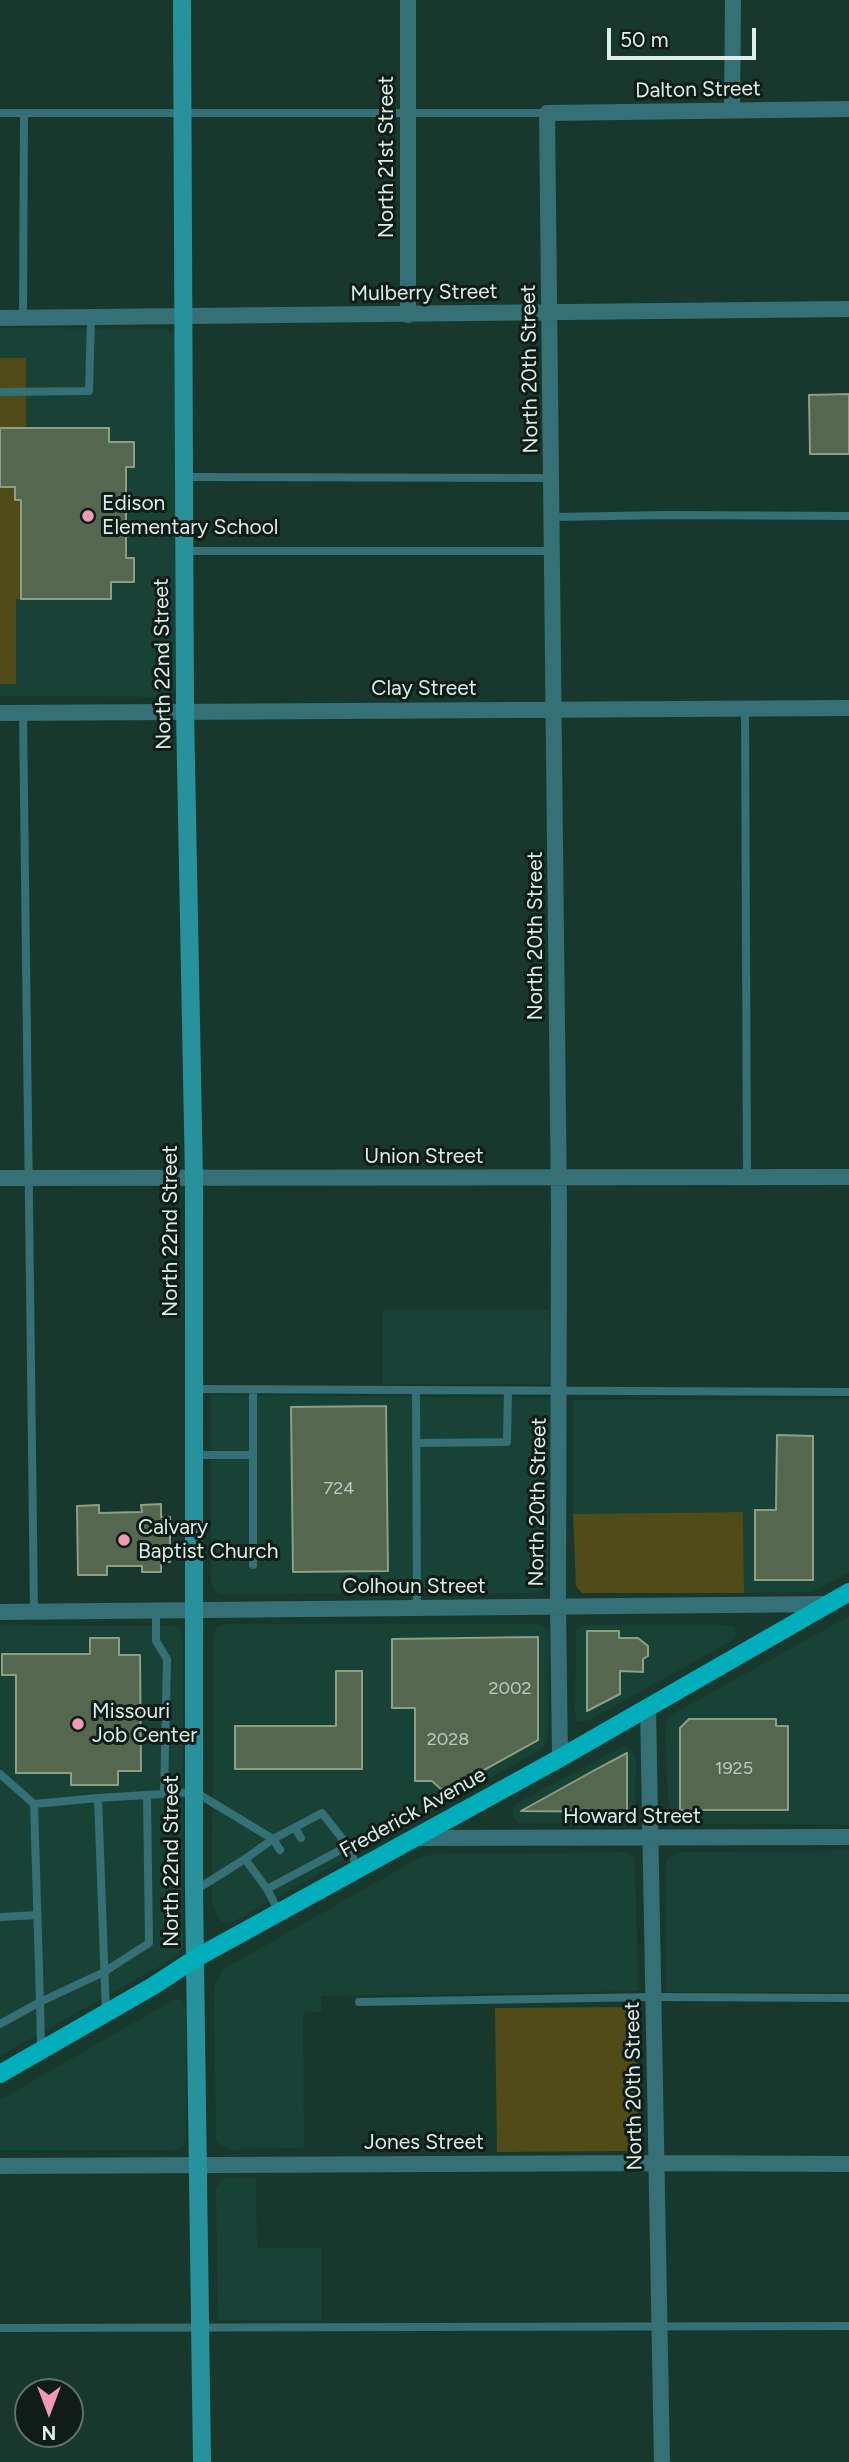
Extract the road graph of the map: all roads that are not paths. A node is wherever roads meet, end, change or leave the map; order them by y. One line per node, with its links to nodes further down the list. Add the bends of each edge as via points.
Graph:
1 (182, 0): 9 (main road, North 22nd Street)
2 (408, 0): 6 (street, North 21st Street)
3 (733, 0): 5 (street)
4 (849, 109): 5 (street, Dalton Street)
5 (732, 110): 10 (street, Dalton Street)
6 (407, 112): 9 (lane); 10 (lane); 13 (street, North 21st Street)
7 (0, 113): 8 (lane)
8 (24, 113): 9 (lane); 17 (lane)
9 (183, 113): 14 (main road, North 22nd Street)
10 (547, 113): 12 (street, North 20th Street)
11 (849, 309): 12 (street, Mulberry Street)
12 (550, 312): 13 (street, Mulberry Street); 20 (street, North 20th Street)
13 (408, 315): 14 (street, Mulberry Street)
14 (185, 316): 15 (street, Mulberry Street); 19 (main road, North 22nd Street)
15 (91, 317): 17 (street, Mulberry Street); 18 (lane, via 89,391)
16 (0, 318): 17 (street, Mulberry Street)
17 (23, 318)
18 (0, 393)
19 (184, 477): 20 (lane); 23 (main road, North 22nd Street)
20 (552, 478): 22 (street, North 20th Street)
21 (849, 516): 22 (lane)
22 (553, 517): 24 (street, North 20th Street)
23 (184, 551): 24 (lane); 28 (main road, North 22nd Street)
24 (553, 551): 27 (street, North 20th Street)
25 (745, 708): 26 (street, Clay Street); 27 (street, Clay Street); 35 (lane)
26 (849, 708)
27 (555, 709): 28 (street, Clay Street); 34 (street, North 20th Street)
28 (186, 712): 30 (street, Clay Street); 36 (main road, North 22nd Street)
29 (0, 713): 30 (street, Clay Street)
30 (23, 713): 33 (lane)
31 (849, 1177): 35 (street, Union Street)
32 (0, 1178): 33 (street, Union Street)
33 (29, 1178): 36 (street, Union Street); 54 (lane)
34 (559, 1178): 35 (street, Union Street); 36 (street, Union Street); 41 (street, North 20th Street)
35 (747, 1178)
36 (194, 1179): 37 (main road, North 22nd Street)
37 (194, 1389): 38 (lane); 44 (main road, North 22nd Street)
38 (253, 1390): 39 (lane); 45 (lane)
39 (416, 1391): 40 (lane); 43 (lane)
40 (508, 1391): 41 (lane); 43 (lane, via 507,1442)
41 (559, 1391): 42 (lane); 49 (street, North 20th Street)
42 (849, 1392)
43 (416, 1443): 50 (lane)
44 (193, 1455): 45 (lane); 52 (main road, North 22nd Street)
45 (253, 1455): 46 (lane)
46 (253, 1565)
47 (849, 1592): 48 (main road, Frederick Avenue)
48 (828, 1604): 49 (street, Colhoun Street); 55 (main road, Frederick Avenue)
49 (558, 1607): 50 (street, Colhoun Street); 56 (street, North 20th Street)
50 (417, 1608): 52 (street, Colhoun Street)
51 (156, 1610): 52 (street, Colhoun Street); 54 (street, Colhoun Street); 59 (lane, via 156,1641 167,1659)
52 (193, 1610): 58 (main road, North 22nd Street)
53 (0, 1612): 54 (street, Colhoun Street)
54 (34, 1612)
55 (649, 1708): 56 (main road, Frederick Avenue); 68 (street, North 20th Street)
56 (560, 1758): 66 (main road, Frederick Avenue)
57 (0, 1774): 62 (lane)
58 (195, 1792): 59 (lane); 67 (lane); 74 (main road, North 22nd Street)
59 (164, 1794): 60 (lane)
60 (147, 1795): 61 (lane); 79 (lane, via 149,1943)
61 (98, 1798): 62 (lane); 79 (lane)
62 (34, 1804): 76 (lane)
63 (295, 1828): 65 (lane); 67 (lane); 69 (lane, via 322,1813)
64 (849, 1837): 68 (street, Howard Street)
65 (301, 1838)
66 (414, 1838): 68 (street, Howard Street); 72 (main road, Frederick Avenue)
67 (273, 1839): 70 (lane); 71 (lane)
68 (651, 1839): 80 (street, North 20th Street)
69 (348, 1846): 72 (lane); 73 (lane, via 313,1859)
70 (280, 1850)
71 (245, 1858): 73 (lane); 74 (lane)
72 (358, 1869): 75 (main road, Frederick Avenue)
73 (267, 1889): 75 (lane)
74 (194, 1891): 78 (main road, North 22nd Street)
75 (279, 1912): 78 (main road, Frederick Avenue)
76 (37, 1915): 77 (lane); 82 (lane)
77 (0, 1917)
78 (196, 1958): 84 (main road, Frederick Avenue); 91 (main road, North 22nd Street)
79 (104, 1972): 82 (lane); 84 (lane)
80 (654, 1997): 81 (lane); 83 (lane); 88 (street, North 20th Street)
81 (849, 1998)
82 (40, 2002): 85 (lane); 86 (lane)
83 (359, 2003)
84 (106, 2013): 86 (main road, Frederick Avenue)
85 (0, 2024)
86 (41, 2050): 87 (main road, Frederick Avenue)
87 (0, 2074)
88 (657, 2163): 89 (street, Jones Street); 91 (street, Jones Street); 92 (street, North 20th Street)
89 (849, 2164)
90 (0, 2166): 91 (street, Jones Street)
91 (199, 2166): 95 (main road, North 22nd Street)
92 (659, 2326): 93 (lane); 95 (lane); 97 (street, North 20th Street)
93 (849, 2326)
94 (0, 2328): 95 (lane)
95 (201, 2329): 96 (main road, North 22nd Street)
96 (202, 2462)
97 (662, 2462)

